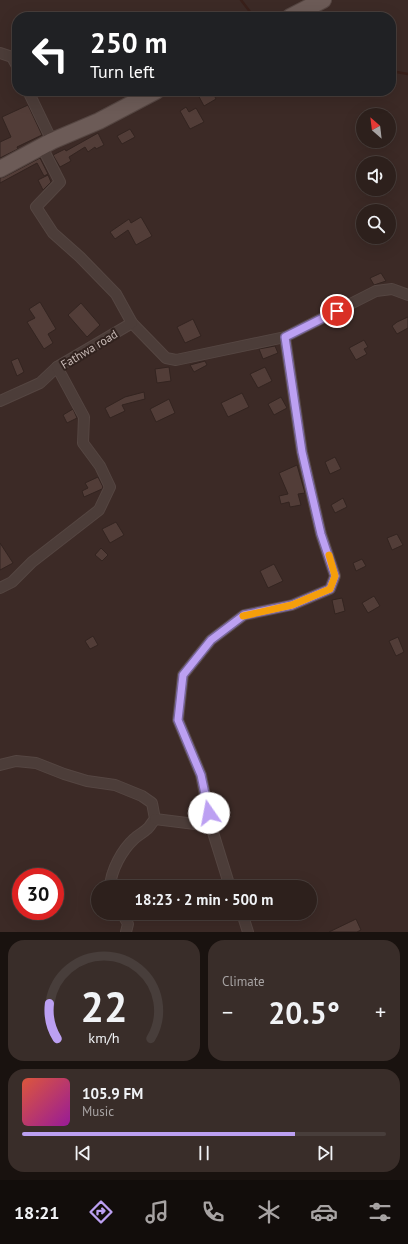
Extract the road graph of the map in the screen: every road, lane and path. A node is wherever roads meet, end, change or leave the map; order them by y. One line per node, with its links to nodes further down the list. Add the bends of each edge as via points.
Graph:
1 (323, 0): 2 (main road)
2 (300, 12)
3 (0, 53): 4 (street)
4 (12, 58)
5 (30, 96): 7 (street)
6 (146, 96): 7 (main road)
7 (47, 144): 8 (main road); 10 (street, via 60,182 36,207 54,233 116,294)
8 (0, 169)
9 (408, 295): 11 (street, via 392,289 376,291)
10 (132, 323): 11 (street, via 166,358 176,360); 12 (street, Fathwa road)
11 (285, 337): 17 (street, via 302,452 321,534 335,576 330,589 292,605 244,615 211,640 183,675 178,720 201,775)
12 (56, 367): 13 (street, via 40,383); 14 (street, Fathwa road, via 84,417 83,443 100,466 110,487 99,510 32,562 12,582)
13 (0, 401)
14 (0, 588)
15 (0, 765): 16 (street, via 16,760 36,763 64,774 115,785 152,803)
16 (154, 819): 17 (street); 18 (street, via 147,829 125,848)
17 (212, 826): 19 (street)
18 (110, 880)
19 (227, 880)
20 (126, 920): 22 (street, via 128,924)
21 (244, 920): 23 (street)
22 (126, 932)
23 (248, 932)

